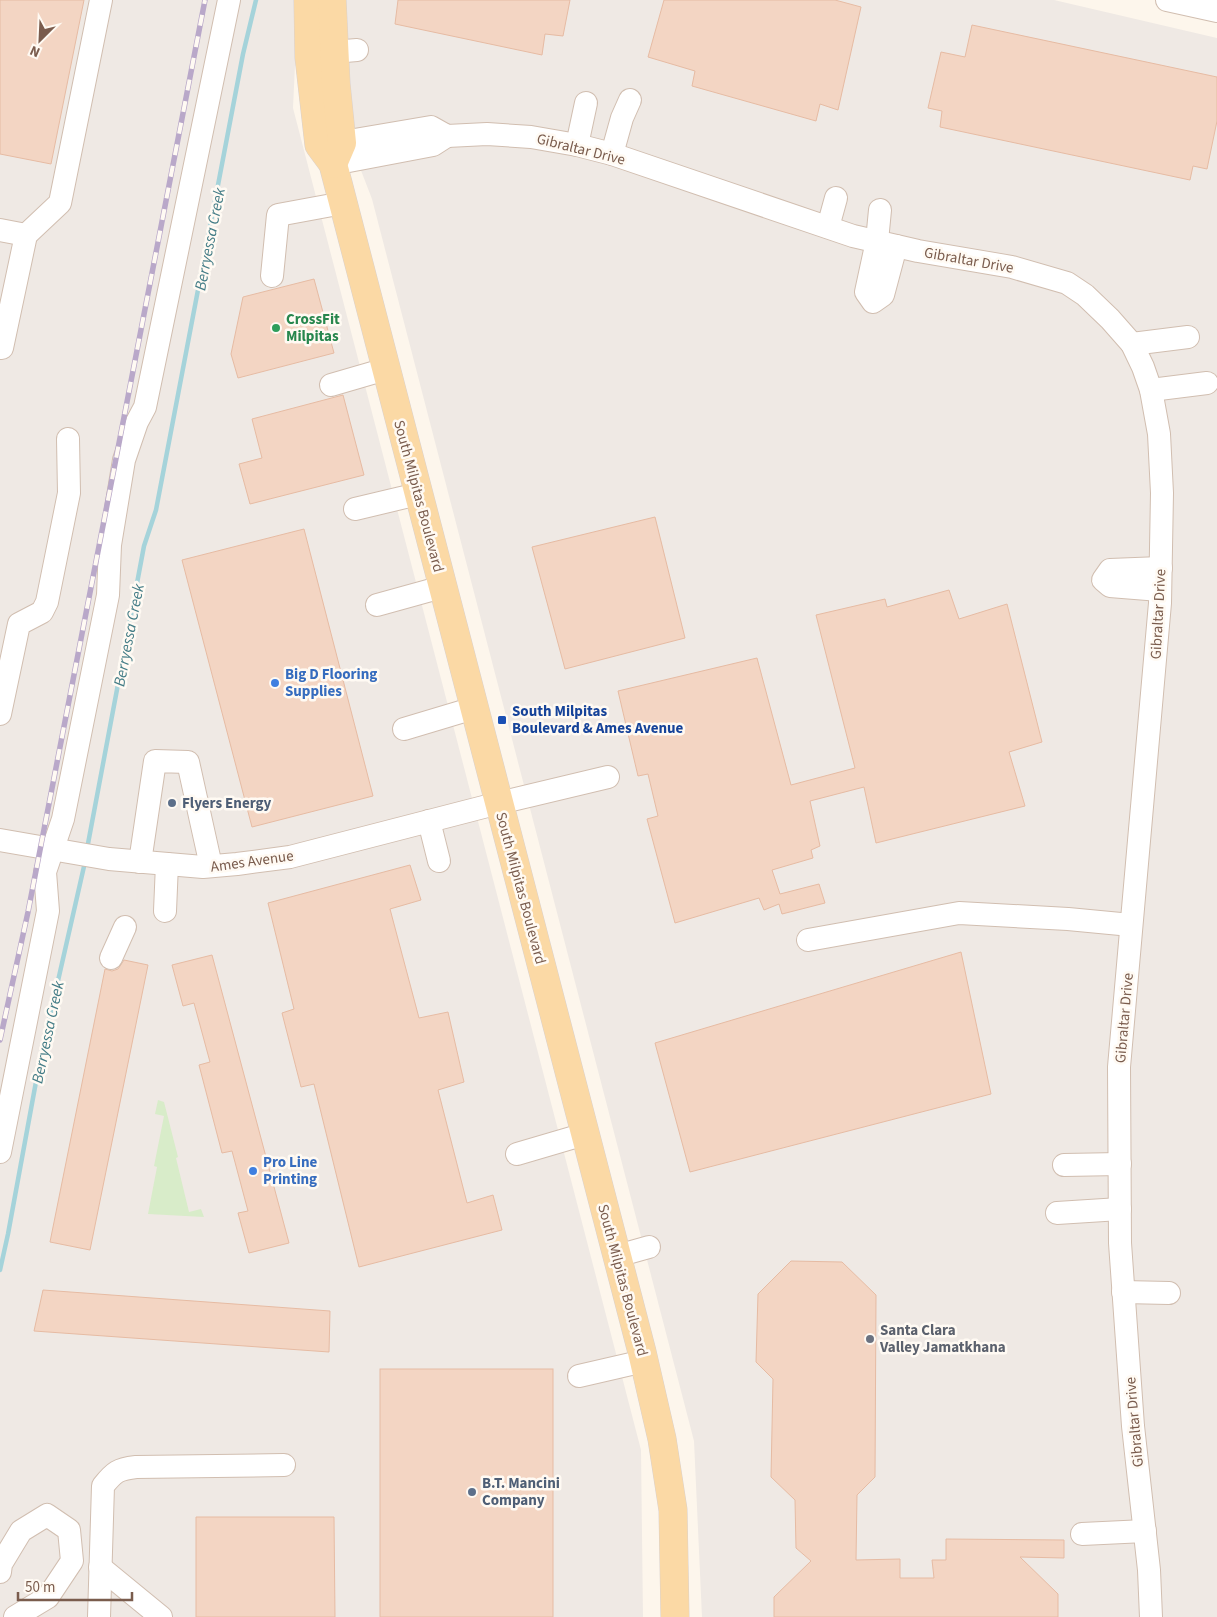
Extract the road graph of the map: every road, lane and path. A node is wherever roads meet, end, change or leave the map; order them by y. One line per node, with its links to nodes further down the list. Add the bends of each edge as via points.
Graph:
1 (101, 0): 17 (street, via 60,203)
2 (229, 0): 39 (street, via 145,407 124,460 110,545 108,595)
3 (308, 0): 10 (main road, South Milpitas Boulevard, via 309,58)
4 (332, 0): 10 (main road, South Milpitas Boulevard, via 345,51)
5 (1167, 0): 6 (street)
6 (1217, 11)
7 (630, 100): 11 (street)
8 (586, 103): 9 (street)
9 (577, 145): 10 (street, Gibraltar Drive, via 487,134 447,136 433,144); 11 (street, Gibraltar Drive)
10 (332, 151): 13 (main road, South Milpitas Boulevard)
11 (612, 154): 15 (street, Gibraltar Drive)
12 (836, 198): 15 (street)
13 (343, 203): 19 (street, via 278,215); 23 (main road, South Milpitas Boulevard)
14 (880, 210): 18 (street)
15 (828, 227): 18 (street, Gibraltar Drive)
16 (0, 230): 17 (street)
17 (26, 235): 22 (street)
18 (886, 243): 21 (street, Gibraltar Drive, via 1012,266 1066,284 1085,295)
19 (272, 276)
20 (1188, 337): 21 (street)
21 (1132, 344): 26 (street, Gibraltar Drive)
22 (0, 348)
23 (386, 369): 25 (street); 28 (main road, South Milpitas Boulevard)
24 (1207, 383): 26 (street)
25 (331, 385)
26 (1151, 390): 45 (street, Gibraltar Drive, via 1160,434 1160,579)
27 (68, 439): 33 (street, via 69,492 48,602 42,612 19,624)
28 (418, 494): 29 (street); 30 (main road, South Milpitas Boulevard)
29 (355, 509)
30 (442, 587): 31 (street); 32 (main road, South Milpitas Boulevard)
31 (377, 605)
32 (474, 708): 34 (street); 36 (main road, South Milpitas Boulevard)
33 (0, 714)
34 (404, 730)
35 (608, 777): 36 (street, Ames Avenue)
36 (499, 803): 37 (street, Ames Avenue); 49 (main road, South Milpitas Boulevard)
37 (428, 821): 40 (street); 43 (street, Ames Avenue, via 290,857)
38 (0, 840): 39 (street, Ames Avenue)
39 (56, 850): 41 (street, Ames Avenue); 50 (street, via 45,872 48,911)
40 (439, 861)
41 (140, 862): 42 (street, Ames Avenue); 43 (street, via 155,761 188,762)
42 (168, 864): 43 (street, Ames Avenue); 44 (street)
43 (211, 866)
44 (165, 911)
45 (1132, 925): 47 (street, via 959,913); 52 (street, Gibraltar Drive, via 1119,1067)
46 (125, 927): 48 (street)
47 (808, 940)
48 (112, 958)
49 (585, 1134): 51 (street); 57 (main road, South Milpitas Boulevard)
50 (0, 1152)
51 (517, 1154)
52 (1120, 1164): 53 (street); 54 (street, Gibraltar Drive)
53 (1064, 1165)
54 (1120, 1209): 55 (street); 58 (street, Gibraltar Drive)
55 (1057, 1213)
56 (649, 1247): 57 (street)
57 (617, 1256): 60 (main road, South Milpitas Boulevard)
58 (1123, 1292): 59 (street); 63 (street, Gibraltar Drive)
59 (1169, 1293)
60 (644, 1361): 61 (street); 70 (main road, South Milpitas Boulevard, via 662,1438 673,1510)
61 (580, 1376)
62 (284, 1465): 65 (street, via 121,1469 103,1486)
63 (1144, 1531): 64 (street); 71 (street, Gibraltar Drive)
64 (1082, 1534)
65 (100, 1567): 68 (street); 69 (street)
66 (0, 1572): 67 (street, via 1,1564 21,1531 47,1515 68,1530 72,1561 48,1597)
67 (16, 1617)
68 (99, 1617)
69 (161, 1617)
70 (675, 1617)
71 (1151, 1617)

